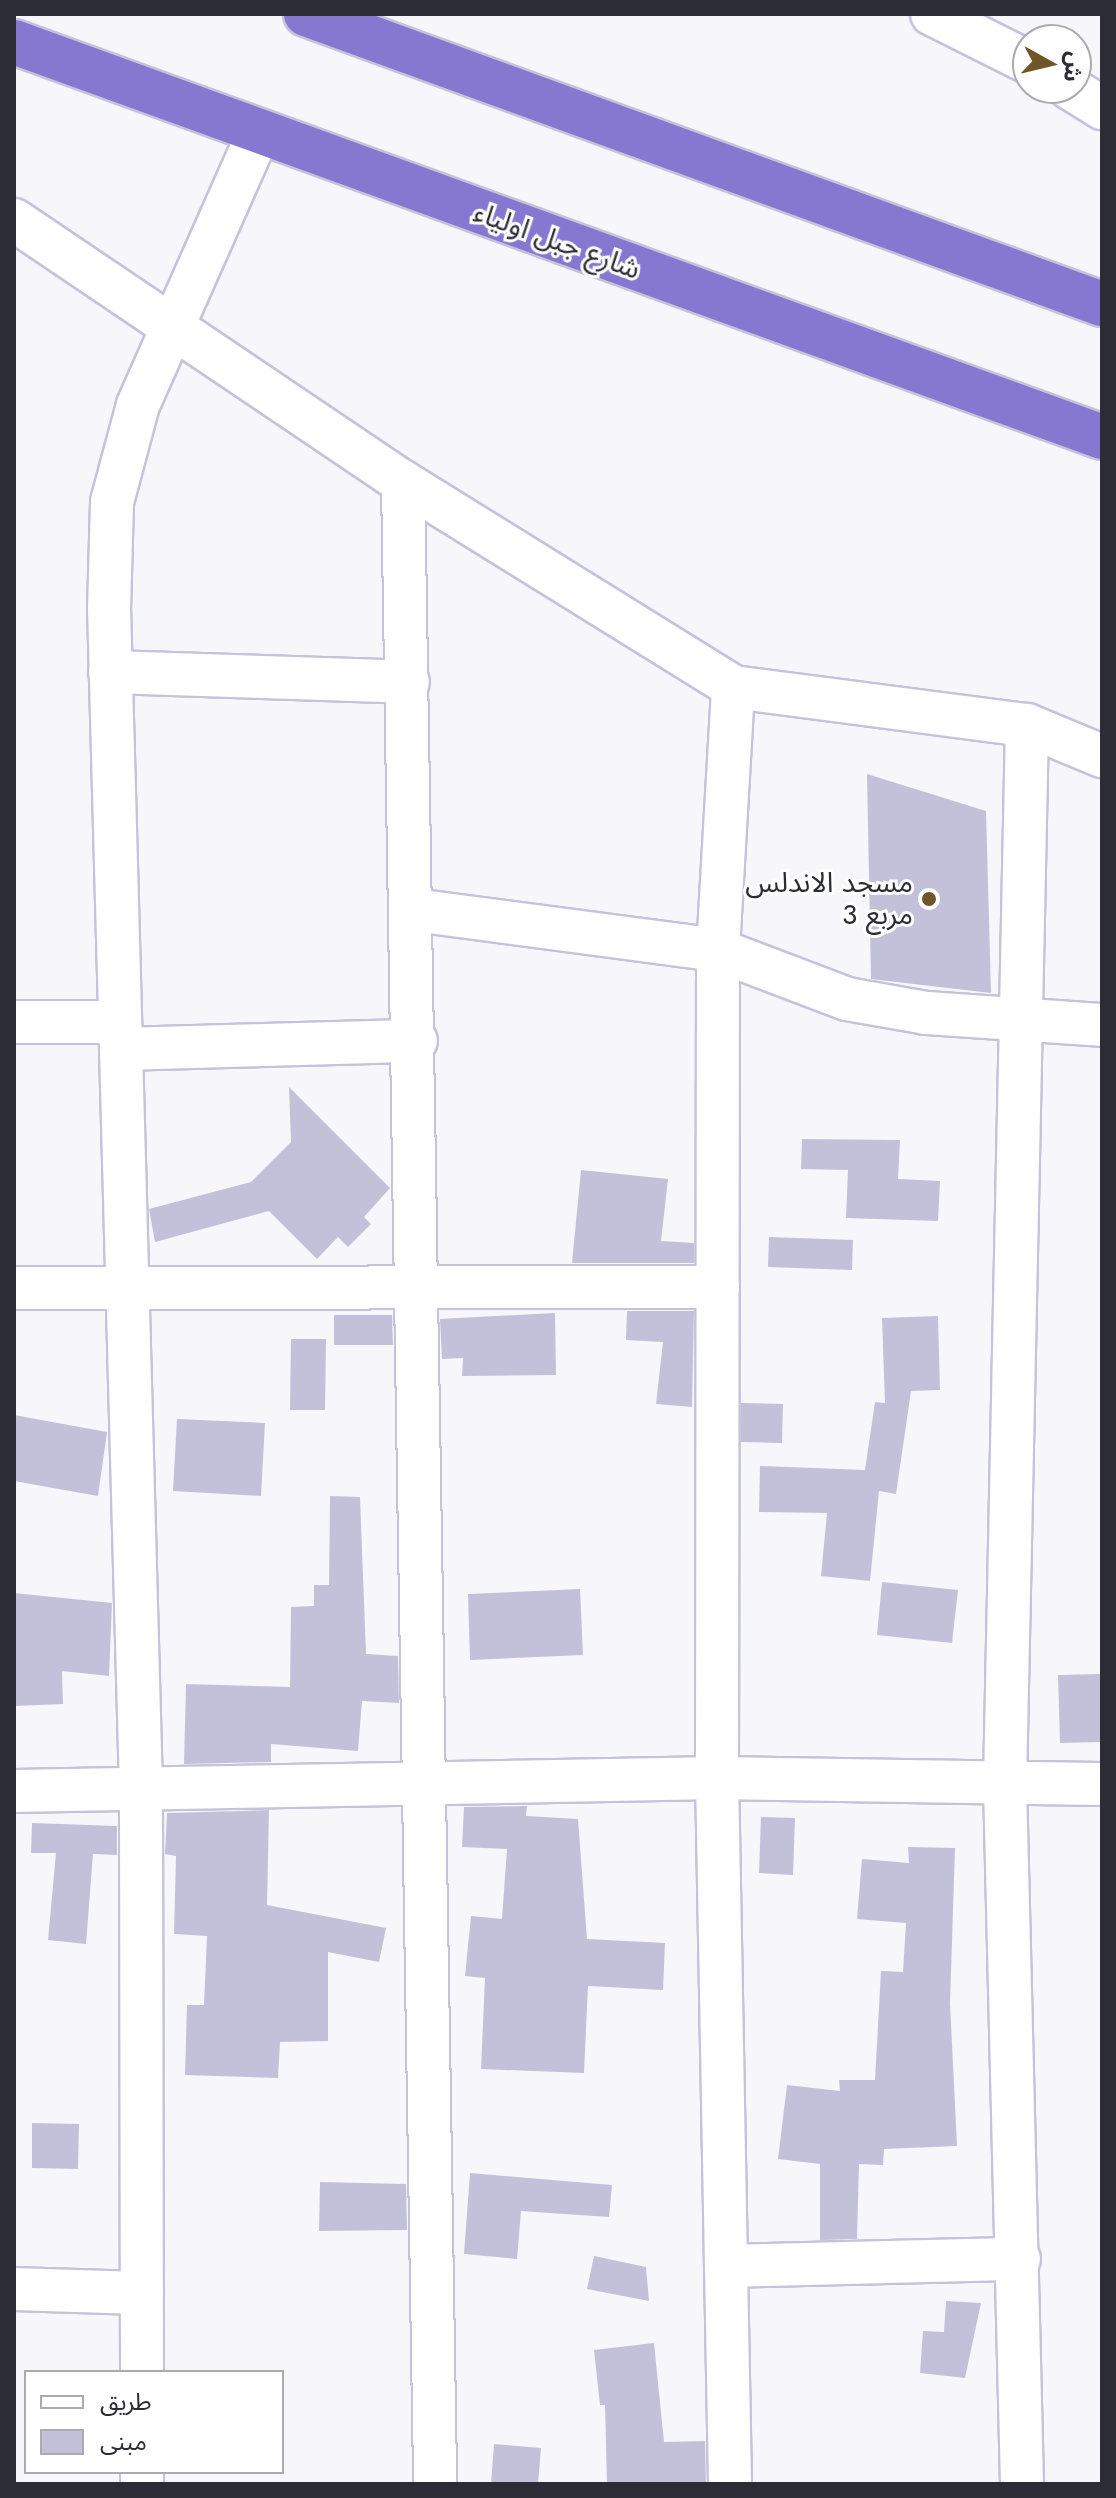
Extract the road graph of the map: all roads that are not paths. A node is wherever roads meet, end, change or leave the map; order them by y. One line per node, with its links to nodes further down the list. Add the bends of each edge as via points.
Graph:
1 (306, 14): 7 (highway)
2 (932, 14): 4 (street)
3 (14, 42): 5 (highway, شارع جبل اولياء)
4 (1012, 54)
5 (257, 136): 8 (street); 9 (highway, شارع جبل اولياء)
6 (14, 220): 8 (street)
7 (1102, 304)
8 (172, 323): 10 (street); 11 (street, via 138,405 112,502)
9 (1102, 437)
10 (403, 482): 12 (street); 13 (street)
11 (110, 672): 12 (street); 21 (street)
12 (408, 682): 16 (street)
13 (733, 687): 14 (street); 17 (street)
14 (1027, 725): 15 (street); 19 (street)
15 (1102, 756)
16 (414, 910): 17 (street); 22 (street)
17 (718, 950): 19 (street, via 847,999); 23 (street)
18 (14, 1022): 21 (street)
19 (1017, 1022): 20 (street); 29 (street)
20 (1102, 1025)
21 (120, 1035): 22 (street); 26 (street)
22 (416, 1041): 25 (street)
23 (718, 1287): 25 (street); 27 (street)
24 (14, 1288): 26 (street)
25 (421, 1290): 26 (street); 28 (street)
26 (127, 1292): 31 (street)
27 (717, 1778): 28 (street); 29 (street); 34 (street)
28 (423, 1783): 31 (street); 38 (street)
29 (1005, 1784): 30 (street); 33 (street)
30 (1102, 1784)
31 (141, 1789): 32 (street); 36 (street)
32 (14, 1791)
33 (1019, 2259): 34 (street); 40 (street)
34 (726, 2266): 39 (street)
35 (14, 2289): 36 (street)
36 (142, 2293): 37 (street)
37 (142, 2370)
38 (435, 2484)
39 (730, 2484)
40 (1022, 2484)

